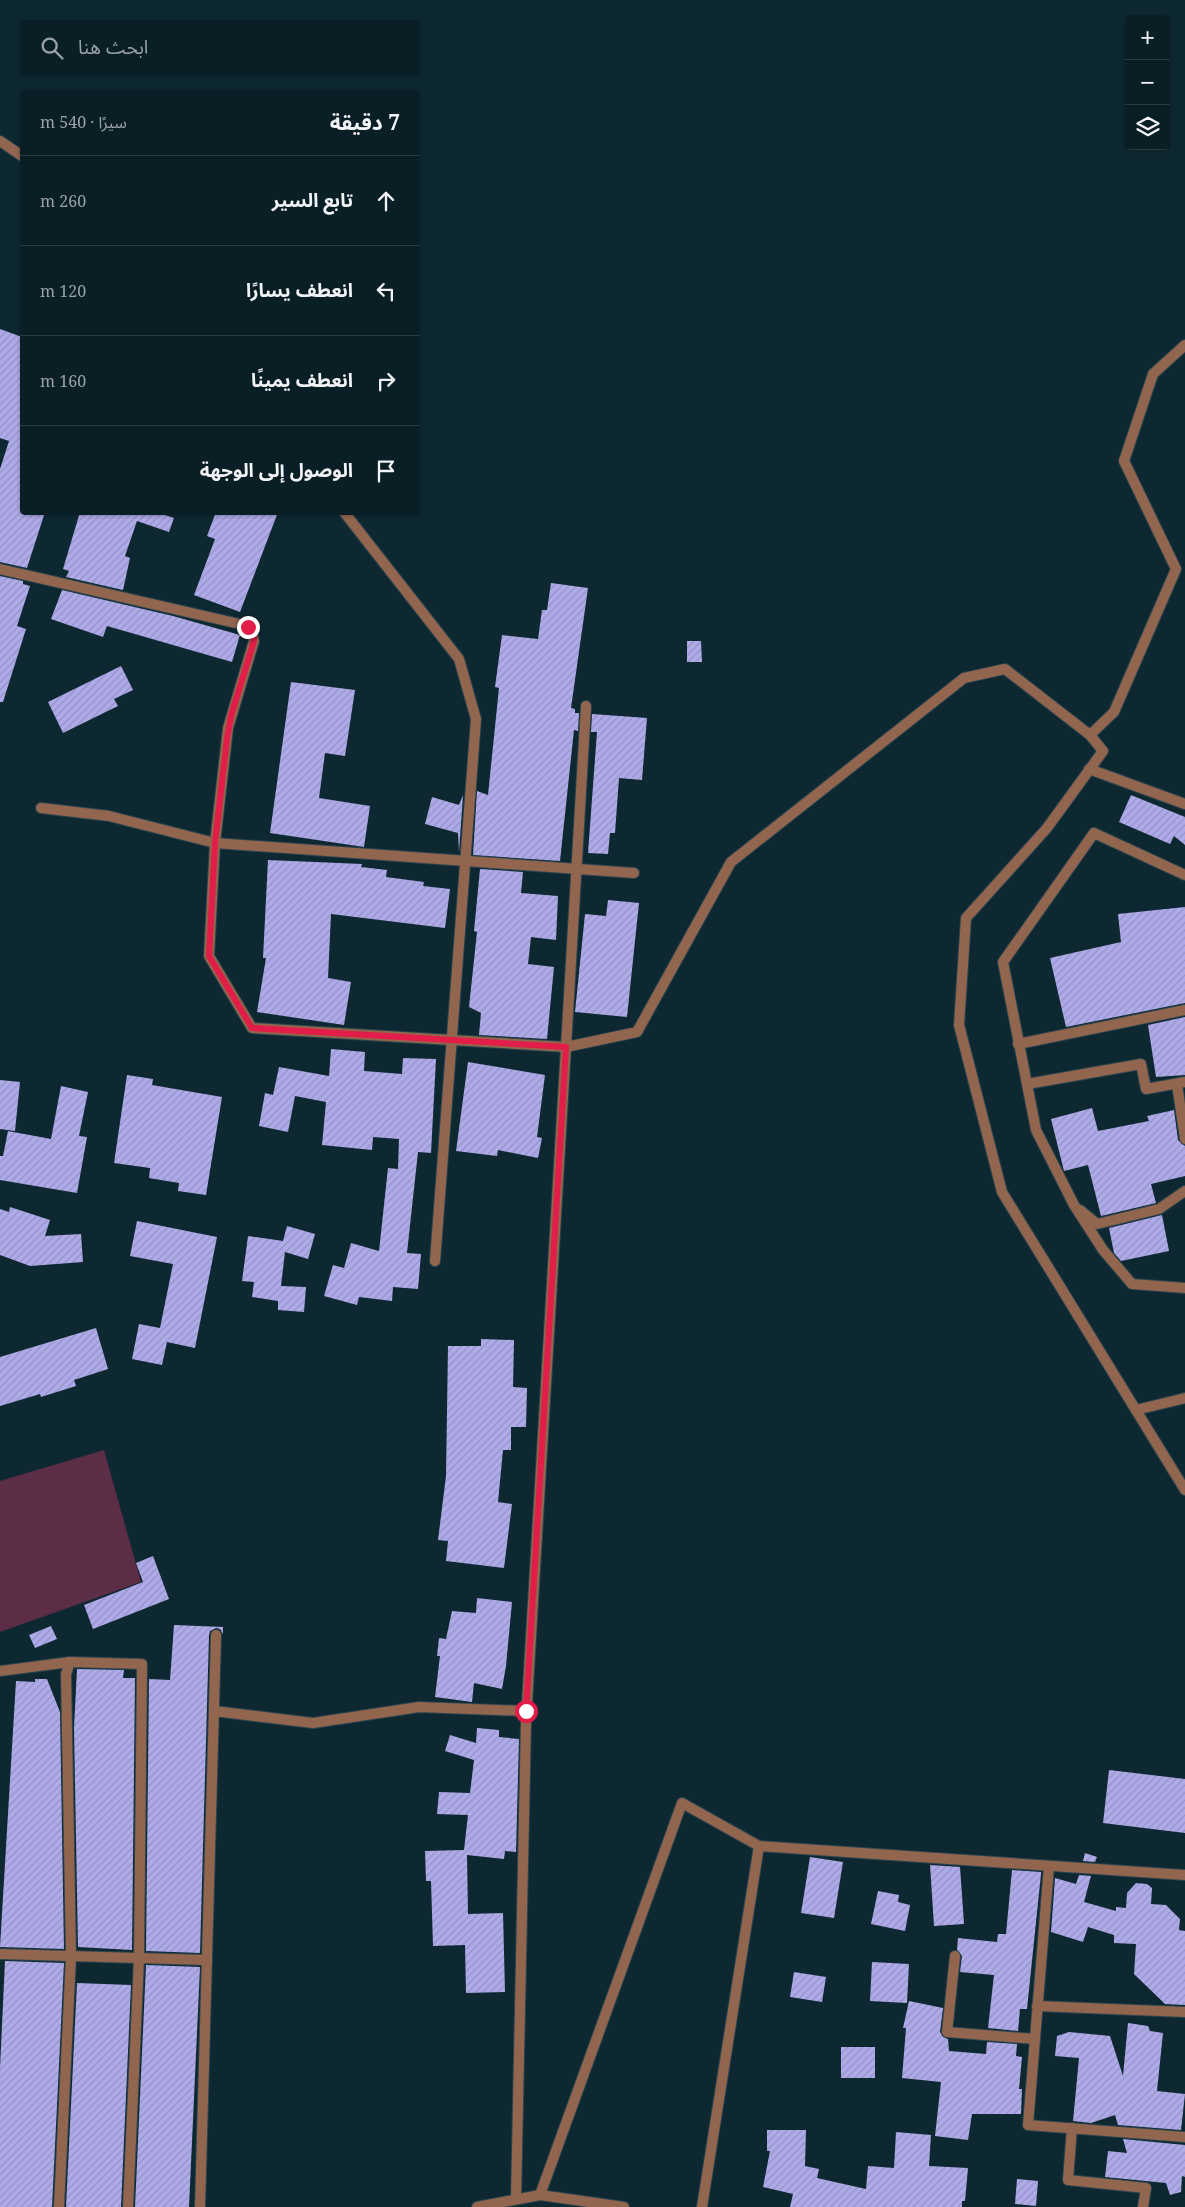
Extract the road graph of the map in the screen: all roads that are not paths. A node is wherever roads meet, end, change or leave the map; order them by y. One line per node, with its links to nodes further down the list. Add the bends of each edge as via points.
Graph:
1 (0, 141): 2 (street)
2 (20, 155)
3 (1185, 345): 7 (street, via 1152,374 1124,461 1176,569 1114,712)
4 (346, 515): 12 (street, via 459,659 476,719)
5 (0, 569): 11 (street, via 244,625 251,630 254,641 228,728)
6 (586, 706): 13 (street)
7 (1090, 735): 8 (street, via 1103,751); 19 (street, via 1005,669 964,678 731,862 637,1032)
8 (1089, 769): 9 (street); 28 (street, via 1047,828 966,918 959,1025 1002,1192)
9 (1185, 804)
10 (41, 808): 11 (street, via 109,816)
11 (215, 843): 12 (street); 17 (street, via 209,956 252,1028)
12 (465, 861): 13 (street); 17 (street)
13 (577, 869): 14 (street); 19 (street)
14 (634, 873)
15 (1185, 875): 18 (street, via 1094,833 1003,962)
16 (1185, 1010): 18 (street)
17 (452, 1040): 19 (street); 25 (street)
18 (1018, 1044): 21 (street)
19 (566, 1047): 34 (street)
20 (1181, 1083): 21 (street, via 1146,1089 1141,1064); 22 (street)
21 (1027, 1084): 24 (street, via 1036,1130)
22 (1185, 1139)
23 (1185, 1191): 24 (street, via 1159,1209 1097,1224)
24 (1074, 1205): 26 (street, via 1103,1250 1132,1284)
25 (434, 1261)
26 (1185, 1288)
27 (1185, 1398): 28 (street)
28 (1136, 1410): 29 (street)
29 (1185, 1490)
30 (216, 1636): 33 (street)
31 (70, 1662): 32 (street); 39 (street, via 66,1674); 41 (street, via 142,1664)
32 (0, 1671)
33 (214, 1711): 34 (street, via 313,1723 419,1707); 42 (street)
34 (526, 1711): 49 (street)
35 (759, 1846): 36 (street); 48 (street, via 682,1803); 55 (street)
36 (1049, 1866): 37 (street); 43 (street)
37 (1185, 1875)
38 (0, 1954): 39 (street)
39 (71, 1956): 41 (street); 50 (street)
40 (955, 1956): 45 (street, via 947,2032)
41 (139, 1958): 42 (street); 51 (street)
42 (207, 1960): 52 (street)
43 (1037, 2006): 44 (street); 45 (street)
44 (1185, 2012)
45 (1035, 2039): 46 (street, via 1028,2125)
46 (1072, 2128): 47 (street); 56 (street, via 1068,2180 1146,2188)
47 (1185, 2137)
48 (540, 2195): 49 (street); 54 (street)
49 (516, 2200): 53 (street)
50 (60, 2207)
51 (128, 2207)
52 (200, 2207)
53 (478, 2207)
54 (624, 2207)
55 (702, 2207)
56 (1143, 2207)

